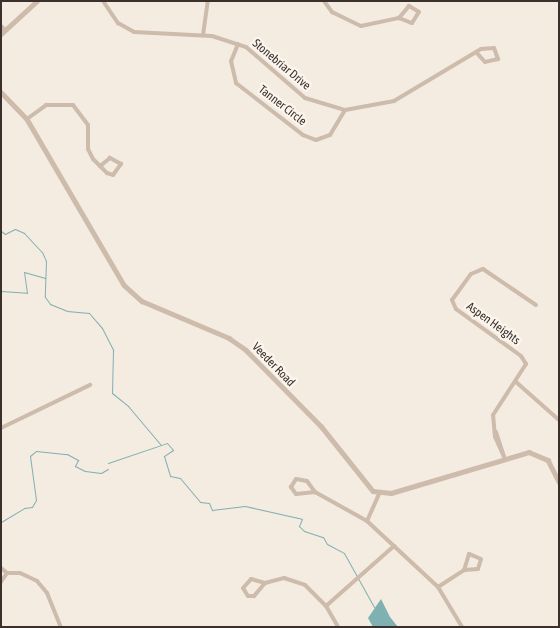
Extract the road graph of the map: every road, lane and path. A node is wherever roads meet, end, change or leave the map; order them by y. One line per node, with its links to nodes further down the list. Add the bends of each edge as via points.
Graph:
1 (37, 1): 6 (street)
2 (103, 1): 7 (street, Stonebriar Drive, via 118,23 134,32)
3 (208, 1): 7 (street)
4 (324, 1): 5 (street, via 332,12 362,26)
5 (398, 18): 5 (street, via 412,23 419,12 409,6)
6 (3, 30)
7 (203, 35): 8 (street, Stonebriar Drive)
8 (238, 44): 11 (street, Stonebriar Drive, via 254,52 305,98); 11 (street, Tanner Circle, via 231,61 236,83 303,135 316,140 330,135)
9 (476, 52): 9 (street, via 485,62 498,59 494,48); 11 (street, Stonebriar Drive, via 394,101)
10 (1, 92): 12 (street, Veeder Road)
11 (345, 110)
12 (27, 119): 13 (street, via 46,105 73,105 85,118 88,149); 22 (street, Veeder Road, via 124,285 142,301 229,338 246,350 312,416 364,482)
13 (100, 166): 13 (street, via 113,174 121,164 110,158)
14 (536, 305): 15 (street, Aspen Heights, via 483,269 471,274 452,300 456,309 524,360 525,368)
15 (516, 382): 17 (street); 19 (street, Aspen Heights, via 493,415)
16 (90, 385): 18 (street)
17 (559, 420)
18 (1, 428)
19 (505, 458): 20 (street, via 535,452 548,460); 22 (street)
20 (559, 482)
21 (315, 492): 21 (street, via 296,494 292,484 302,478); 23 (street)
22 (379, 494): 23 (street)
23 (367, 521): 24 (street)
24 (394, 546): 30 (street); 31 (street)
25 (1, 568): 27 (street)
26 (464, 570): 26 (street, via 478,569 481,559 469,554); 30 (street)
27 (7, 573): 28 (street); 32 (street, via 20,573 39,584)
28 (1, 582)
29 (265, 583): 29 (street, via 254,596 243,590 251,579); 31 (street, via 284,578 296,580)
30 (438, 587): 34 (street)
31 (326, 606): 33 (street)
32 (61, 627)
33 (338, 627)
34 (462, 627)

